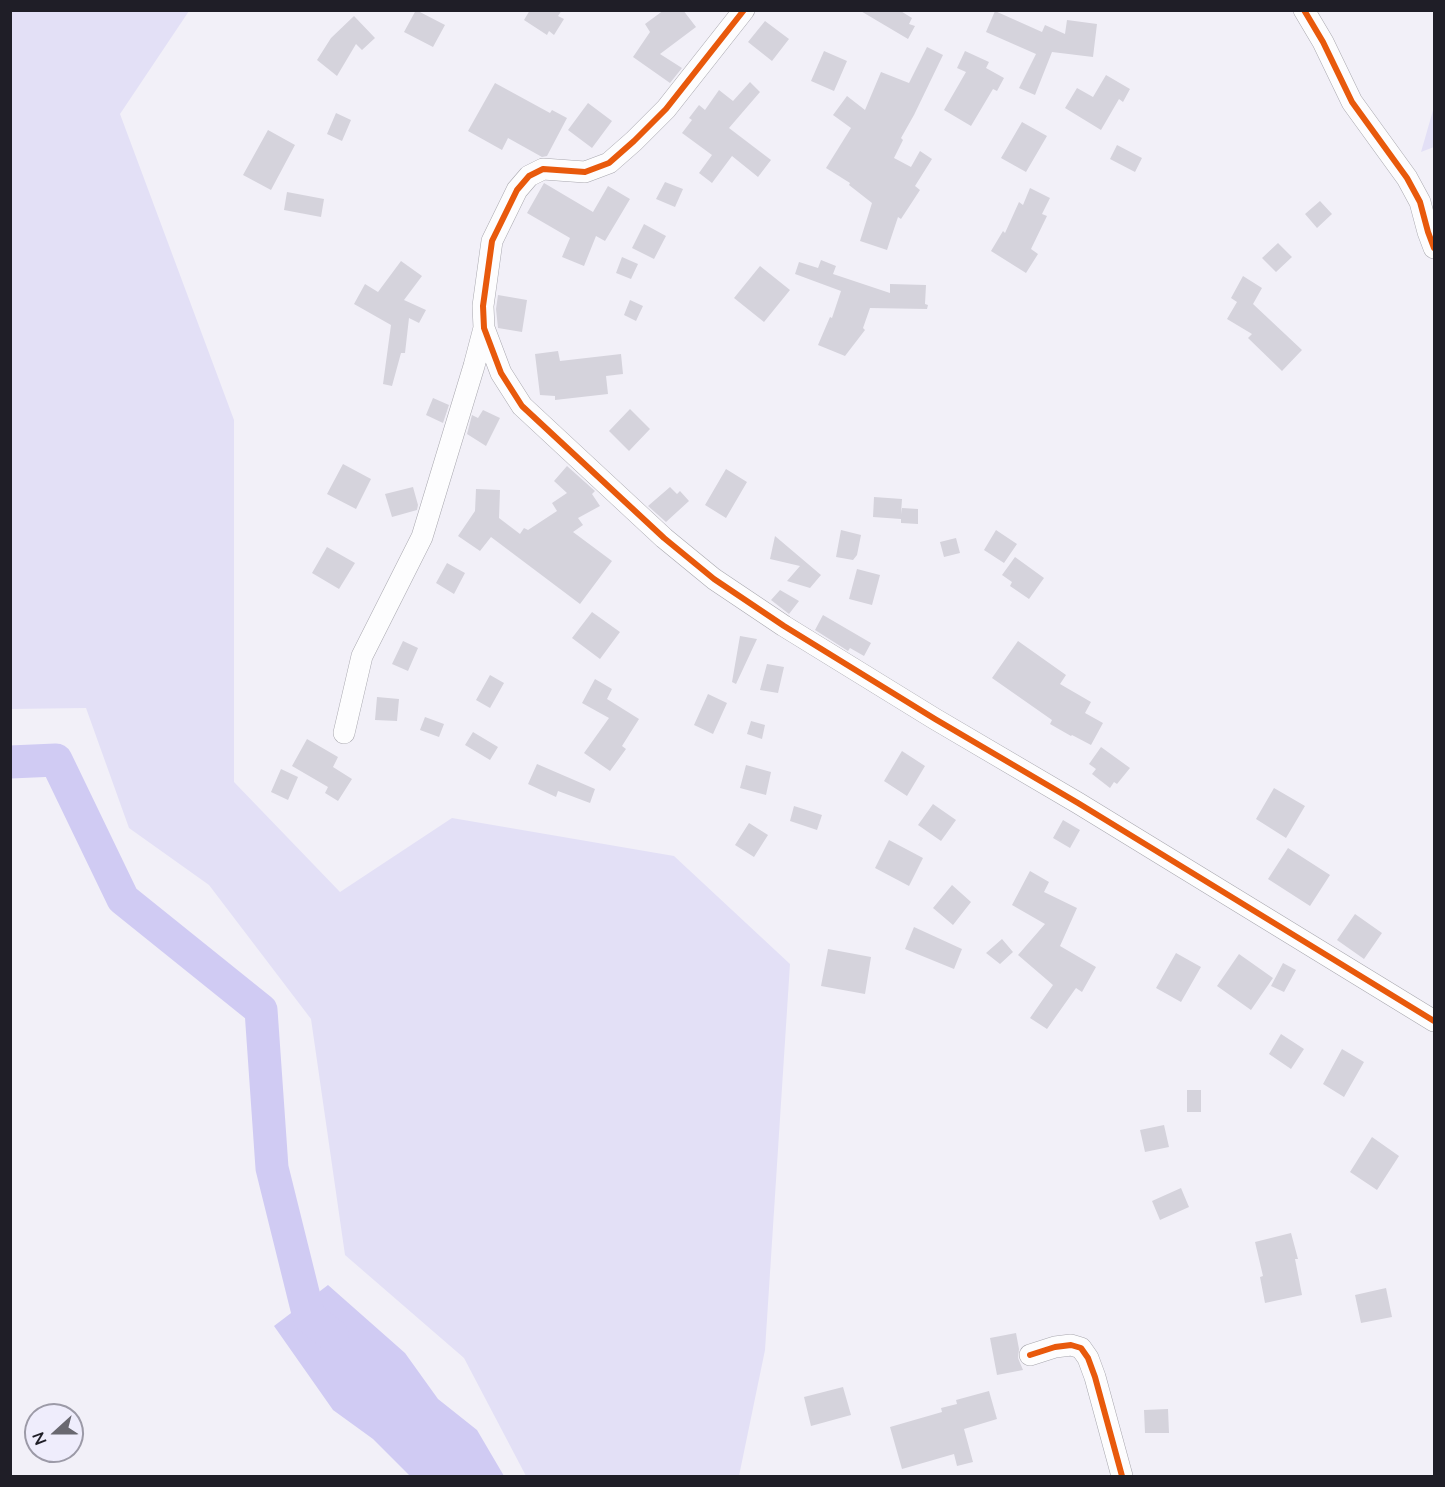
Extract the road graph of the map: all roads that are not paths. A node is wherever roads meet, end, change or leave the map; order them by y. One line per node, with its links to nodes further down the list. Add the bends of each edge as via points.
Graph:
1 (744, 10): 4 (street, via 666,109 609,163 585,172 543,169 517,190 492,241 483,306)
2 (1304, 10): 3 (street, via 1353,102 1407,178 1420,202)
3 (1434, 248)
4 (484, 328): 5 (street, via 422,537 362,656); 6 (street, via 501,373 522,406 664,538 714,579 935,719)
5 (344, 733)
6 (1434, 1021)
7 (1030, 1355): 8 (street, via 1055,1347 1081,1348 1095,1377)
8 (1122, 1476)

